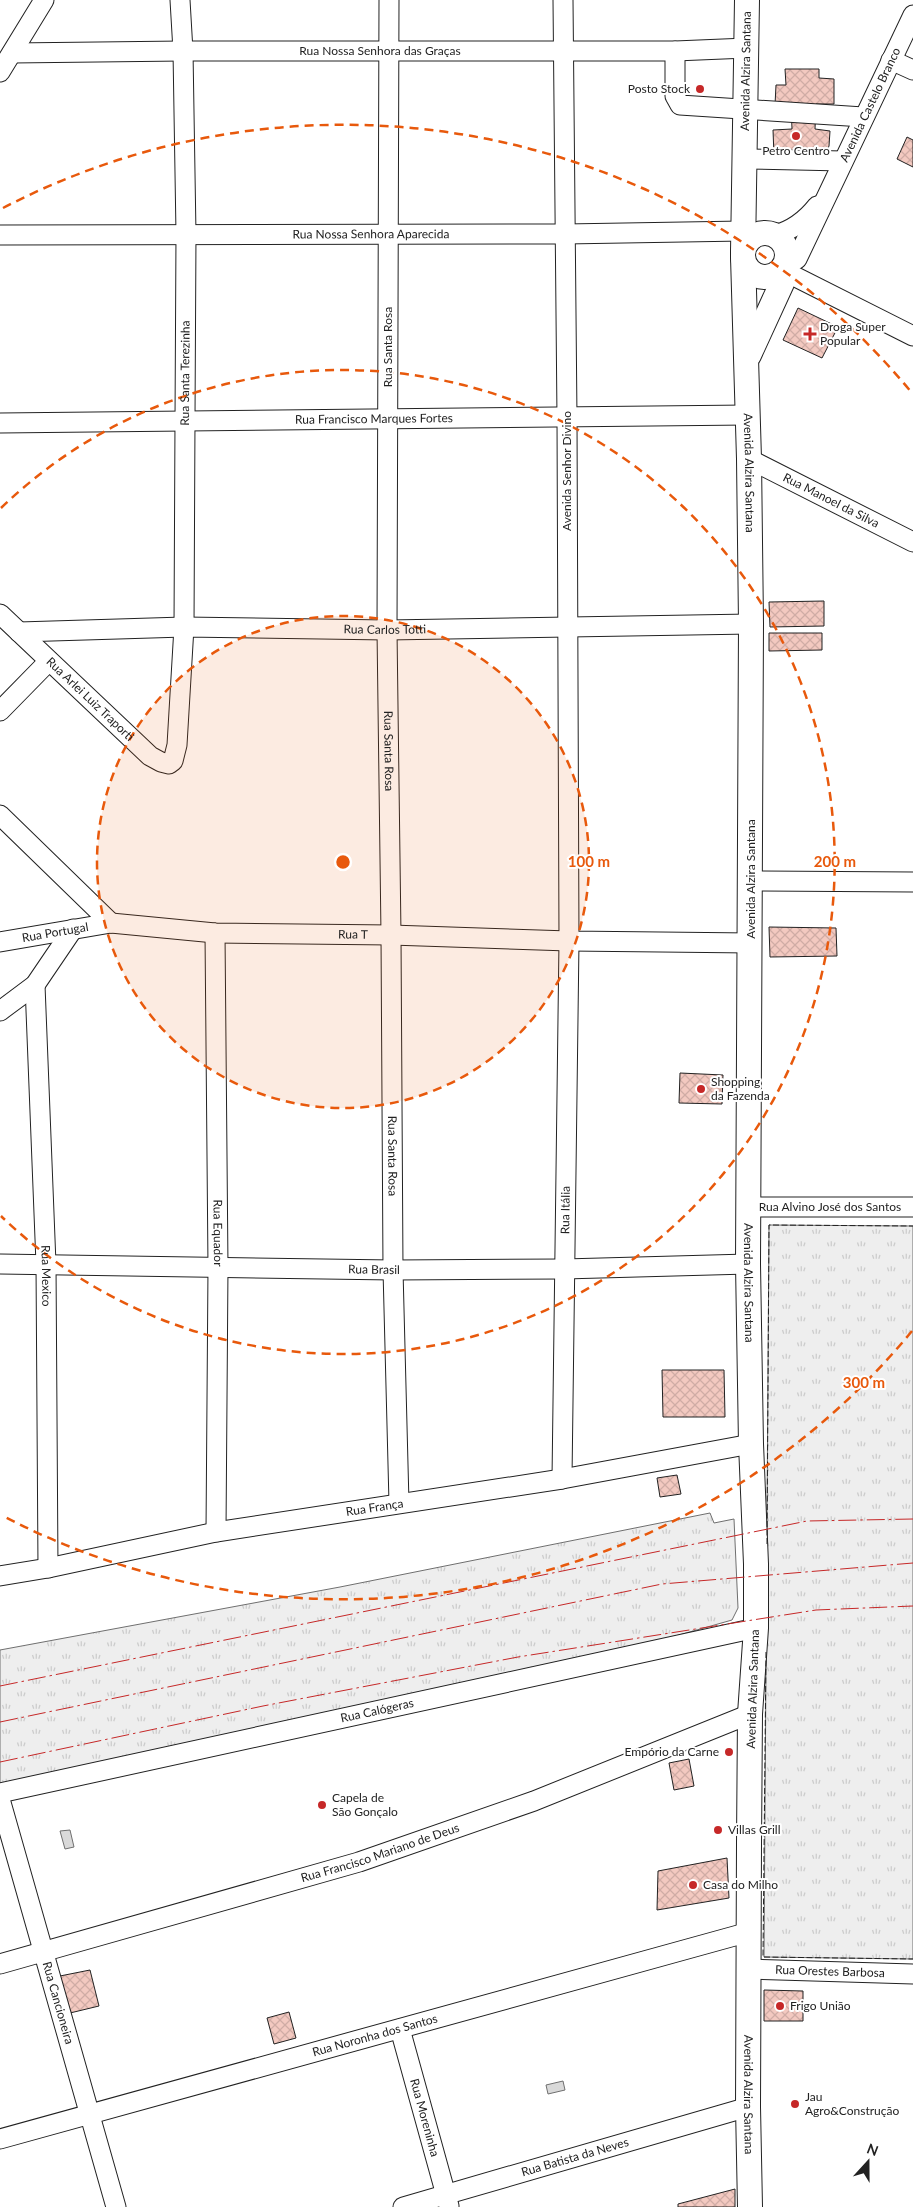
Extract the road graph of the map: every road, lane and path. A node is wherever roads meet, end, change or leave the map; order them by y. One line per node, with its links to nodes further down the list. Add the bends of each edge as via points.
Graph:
1 (44, 0): 12 (street)
2 (180, 0): 8 (street, Rua Santa Terezinha)
3 (389, 0): 10 (street, Rua Santa Rosa)
4 (563, 0): 11 (street, Avenida Senhor Divino)
5 (747, 0): 7 (main road, Avenida Alzira Santana)
6 (913, 15): 13 (street, Avenida Castelo Branco)
7 (747, 48): 9 (street, Rua Nossa Senhora das Graças); 16 (main road, Avenida Alzira Santana)
8 (183, 50): 10 (street, Rua Nossa Senhora das Graças); 12 (street, Rua Nossa Senhora das Graças); 21 (street, Rua Santa Terezinha)
9 (675, 51): 11 (street, Rua Nossa Senhora das Graças); 16 (street, via 675,96 680,105)
10 (389, 52): 11 (street, Rua Nossa Senhora das Graças); 22 (street, Rua Santa Rosa)
11 (564, 52): 23 (street, Avenida Senhor Divino)
12 (12, 53): 15 (street)
13 (891, 60): 14 (street); 17 (street, Avenida Castelo Branco)
14 (913, 70)
15 (0, 72)
16 (746, 111): 17 (street); 19 (main road, Avenida Alzira Santana)
17 (863, 117): 18 (street, Avenida Castelo Branco)
18 (843, 161): 19 (street); 20 (street, Avenida Castelo Branco)
19 (746, 165): 24 (main road, Avenida Alzira Santana, via 759,216); 26 (main road, Avenida Alzira Santana)
20 (827, 193): 24 (street, Avenida Castelo Branco, via 807,219 787,232); 27 (street, Avenida Castelo Branco, via 797,259)
21 (186, 234): 22 (street, Rua Nossa Senhora Aparecida); 25 (street, Rua Nossa Senhora Aparecida); 32 (street, Rua Santa Terezinha)
22 (388, 234): 23 (street, Rua Nossa Senhora Aparecida); 33 (street, Rua Santa Rosa)
23 (565, 234): 26 (street, Rua Nossa Senhora Aparecida); 31 (street, Avenida Senhor Divino)
24 (771, 234): 26 (main road, via 758,234); 27 (main road, via 786,250 787,259)
25 (0, 235)
26 (743, 247): 27 (main road, via 750,272 760,277 771,277); 29 (main road, Avenida Alzira Santana)
27 (782, 269): 28 (street); 29 (main road, Avenida Alzira Santana, via 782,284)
28 (913, 336)
29 (747, 360): 30 (main road, Avenida Alzira Santana)
30 (748, 415): 31 (street, Rua Francisco Marques Fortes); 35 (main road, Avenida Alzira Santana)
31 (567, 418): 33 (street, Rua Francisco Marques Fortes); 39 (street, Avenida Senhor Divino)
32 (185, 420): 33 (street, Rua Francisco Marques Fortes); 34 (street, Rua Francisco Marques Fortes); 40 (street, Rua Santa Terezinha)
33 (388, 420): 41 (street, Rua Santa Rosa)
34 (0, 423)
35 (749, 459): 36 (street, Rua Manoel da Silva); 38 (main road, Avenida Alzira Santana)
36 (913, 542)
37 (0, 614): 42 (street, Rua Arlei Luiz Traporti)
38 (751, 624): 39 (street, Rua Carlos Totti); 47 (main road, Avenida Alzira Santana)
39 (566, 626): 41 (street, Rua Carlos Totti); 54 (street, Avenida Senhor Divino)
40 (184, 627): 41 (street, Rua Carlos Totti); 42 (street, Rua Carlos Totti); 45 (street, Rua Santa Terezinha)
41 (387, 630): 52 (street, Rua Santa Rosa)
42 (19, 632): 43 (street, Rua Arlei Luiz Traporti)
43 (49, 661): 44 (street); 45 (street, Rua Arlei Luiz Traporti, via 150,756 169,764)
44 (0, 711)
45 (177, 745)
46 (0, 815): 49 (street)
47 (751, 881): 48 (street); 55 (main road, Avenida Alzira Santana)
48 (913, 882)
49 (110, 923): 50 (street, Rua Portugal); 51 (street, Rua T)
50 (73, 929): 53 (street, Rua Portugal); 56 (street)
51 (215, 934): 52 (street, Rua T); 63 (street, Rua Equador)
52 (392, 935): 54 (street, Rua T); 65 (street, Rua Santa Rosa)
53 (0, 942)
54 (569, 942): 55 (street, Rua T); 64 (street, Rua Itália)
55 (751, 943): 58 (main road, Avenida Alzira Santana)
56 (35, 985): 57 (street); 61 (street, Rua Mexico)
57 (0, 1012)
58 (748, 1207): 59 (street, Rua Alvino José dos Santos); 62 (main road, Avenida Alzira Santana)
59 (913, 1207)
60 (0, 1264): 61 (street, Rua Brasil)
61 (46, 1264): 63 (street, Rua Brasil); 70 (street, Rua Mexico)
62 (748, 1264): 64 (street, Rua Brasil); 66 (main road, Avenida Alzira Santana)
63 (218, 1266): 65 (street, Rua Brasil); 69 (street, Rua Equador)
64 (564, 1269): 65 (street, Rua Brasil); 67 (street, Rua Itália)
65 (393, 1270): 68 (street, Rua Santa Rosa)
66 (751, 1444): 67 (street, Rua França); 72 (main road, Avenida Alzira Santana)
67 (562, 1479): 68 (street, Rua França)
68 (399, 1504): 69 (street, Rua França)
69 (216, 1532): 70 (street, Rua França)
70 (48, 1568): 71 (street, Rua França)
71 (0, 1576)
72 (756, 1628): 73 (main road, Avenida Alzira Santana); 74 (street, Rua Calógeras)
73 (750, 1714): 76 (main road, Avenida Alzira Santana); 77 (street, Rua Francisco Mariano de Deus, via 534,1801 360,1862)
74 (0, 1793)
75 (0, 1799): 77 (street, Rua Cancioneira)
76 (749, 1932): 79 (main road, Avenida Alzira Santana); 81 (street, Rua Noronha dos Santos)
77 (44, 1952): 78 (street, Rua Francisco Mariano de Deus); 83 (street, Rua Cancioneira)
78 (0, 1964)
79 (748, 1968): 80 (street, Rua Orestes Barbosa); 82 (main road, Avenida Alzira Santana)
80 (913, 1974)
81 (400, 2029): 83 (street, Rua Noronha dos Santos); 85 (street, Rua Moreninha)
82 (748, 2107): 85 (street, Rua Batista da Neves); 88 (main road, Avenida Alzira Santana)
83 (89, 2114): 84 (street, Rua Noronha dos Santos); 86 (street, Rua Cancioneira)
84 (0, 2139)
85 (448, 2201): 87 (street, Rua Batista da Neves)
86 (116, 2207)
87 (402, 2207)
88 (750, 2207)

